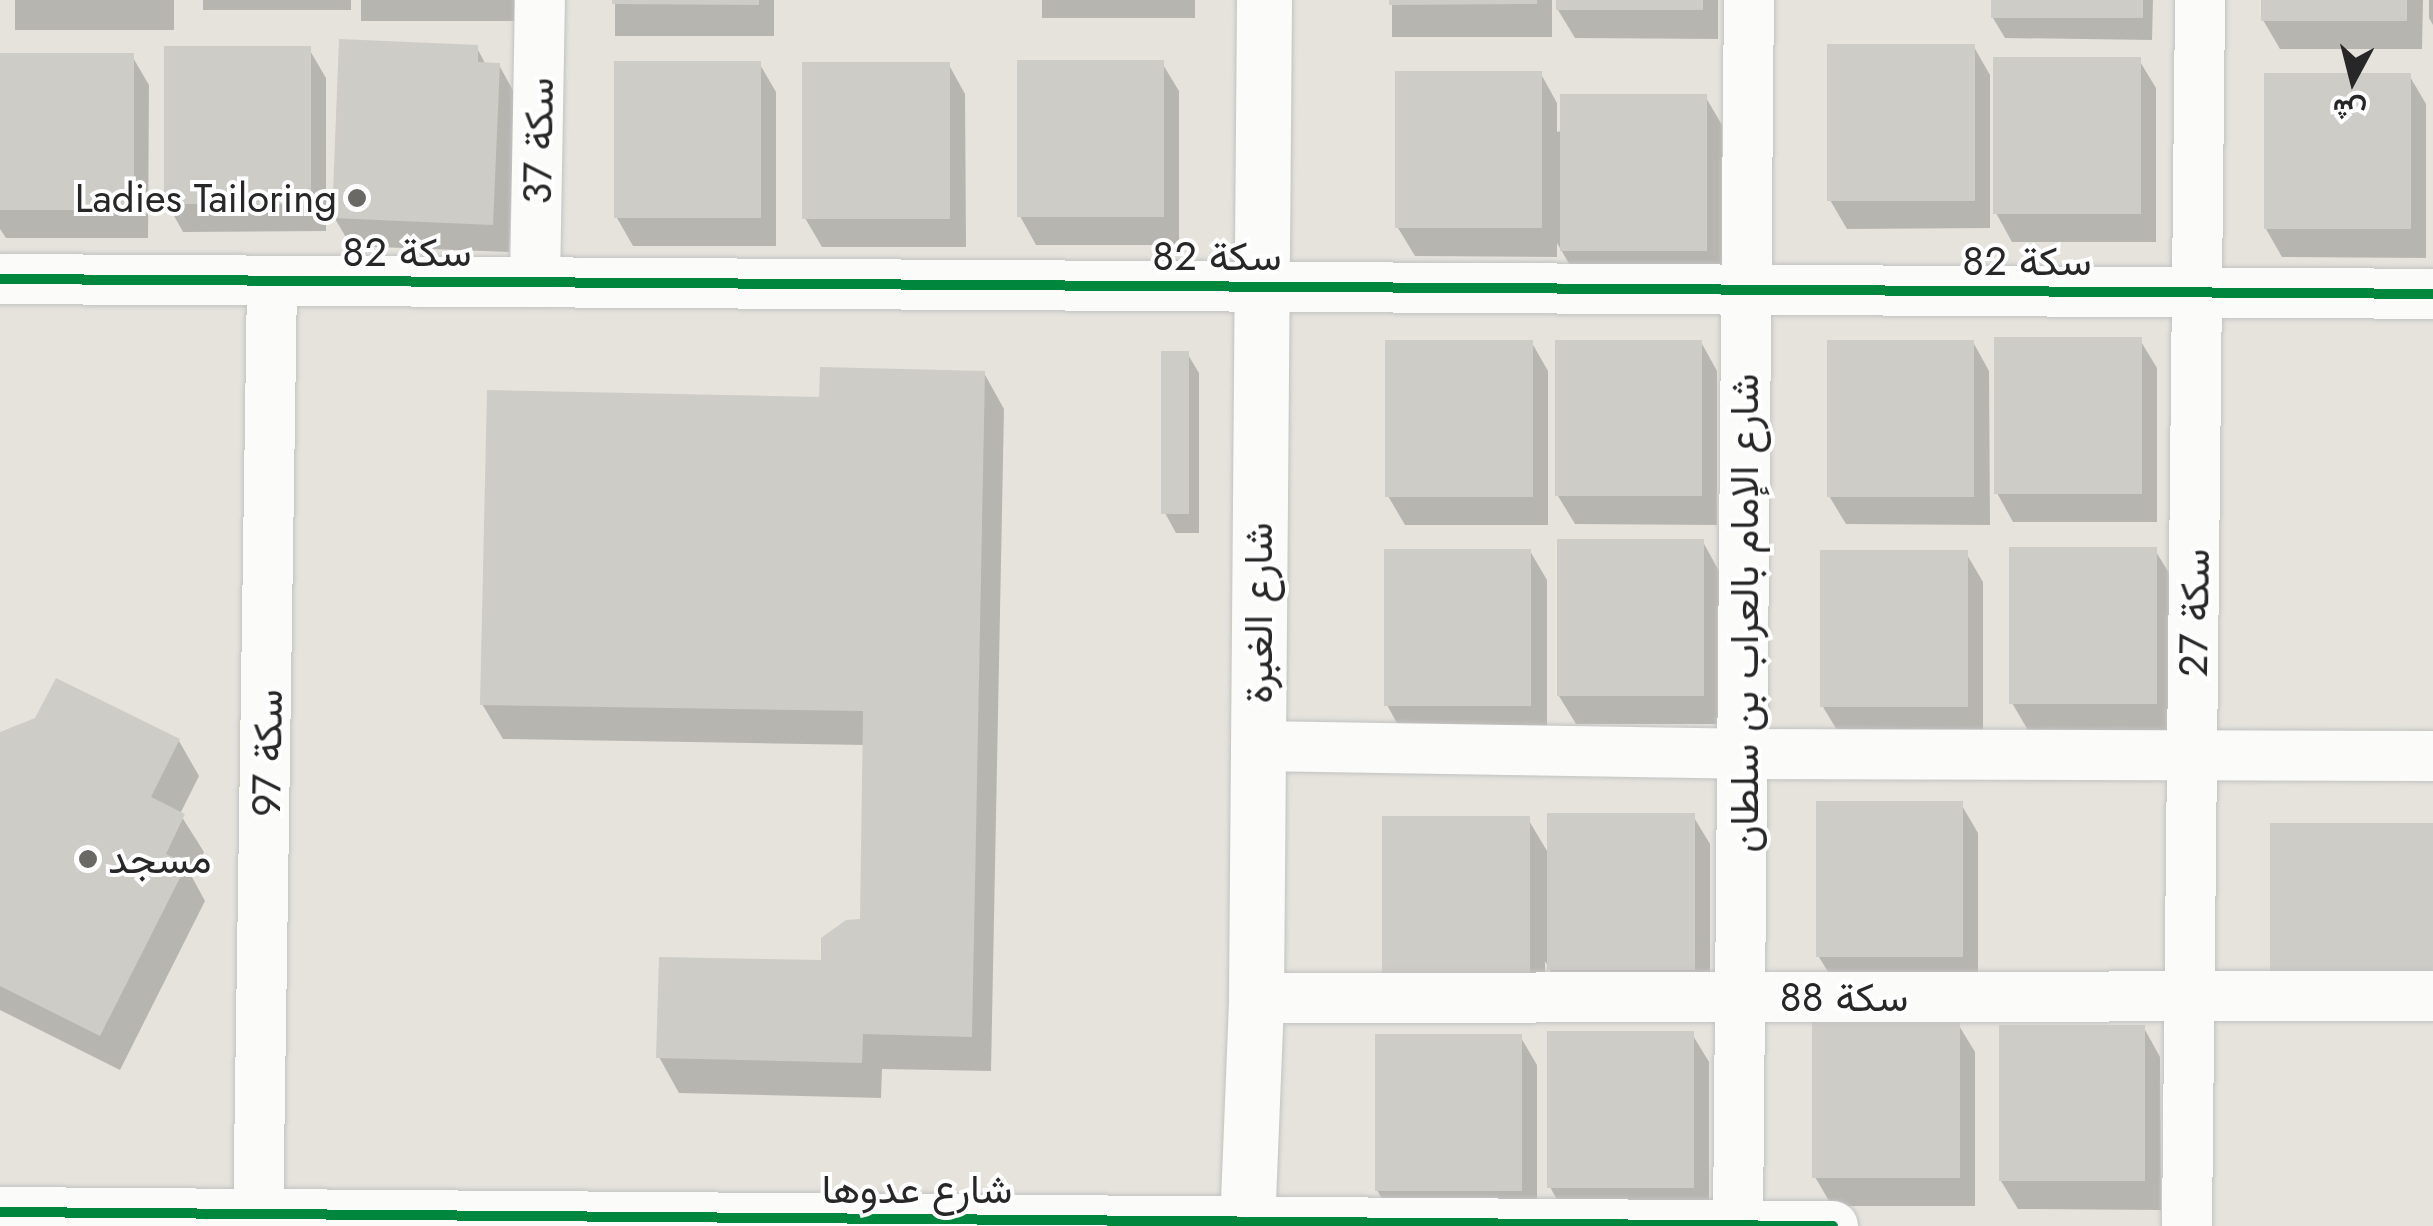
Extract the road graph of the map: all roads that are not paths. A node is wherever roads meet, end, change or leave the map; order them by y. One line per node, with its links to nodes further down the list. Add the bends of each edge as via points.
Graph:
1 (540, 0): 7 (street, سكة 37)
2 (1264, 0): 8 (street, شارع الغبرة)
3 (1749, 0): 9 (street, شارع الإمام بالعراب بن سلطان)
4 (2200, 0): 10 (street, سكة 27)
5 (0, 279): 6 (street, سكة 82)
6 (272, 281): 7 (street, سكة 82); 21 (street, سكة 97)
7 (535, 282): 8 (street, سكة 82)
8 (1261, 286): 9 (street, سكة 82); 12 (street, شارع الغبرة)
9 (1746, 290): 10 (street, سكة 82); 13 (street, شارع الإمام بالعراب بن سلطان)
10 (2197, 292): 11 (street, سكة 82); 14 (street, سكة 27)
11 (2433, 294)
12 (1257, 746): 13 (street); 19 (street, شارع الغبرة)
13 (1743, 754): 14 (street); 17 (street, شارع الإمام بالعراب بن سلطان)
14 (2192, 755): 15 (street); 18 (street, سكة 27)
15 (2433, 756)
16 (2433, 996): 18 (street, سكة 88)
17 (1740, 997): 18 (street, سكة 88); 19 (street, سكة 88); 24 (street, شارع الإمام بالعراب بن سلطان)
18 (2190, 997): 26 (street, سكة 27)
19 (1256, 998): 23 (street, شارع الغبرة)
20 (0, 1212): 21 (street, شارع عدوها)
21 (258, 1220): 22 (street, شارع عدوها)
22 (716, 1222): 23 (street, شارع عدوها)
23 (1247, 1224): 24 (street, شارع عدوها)
24 (1738, 1226): 25 (street, شارع عدوها)
25 (1833, 1226)
26 (2187, 1226)

